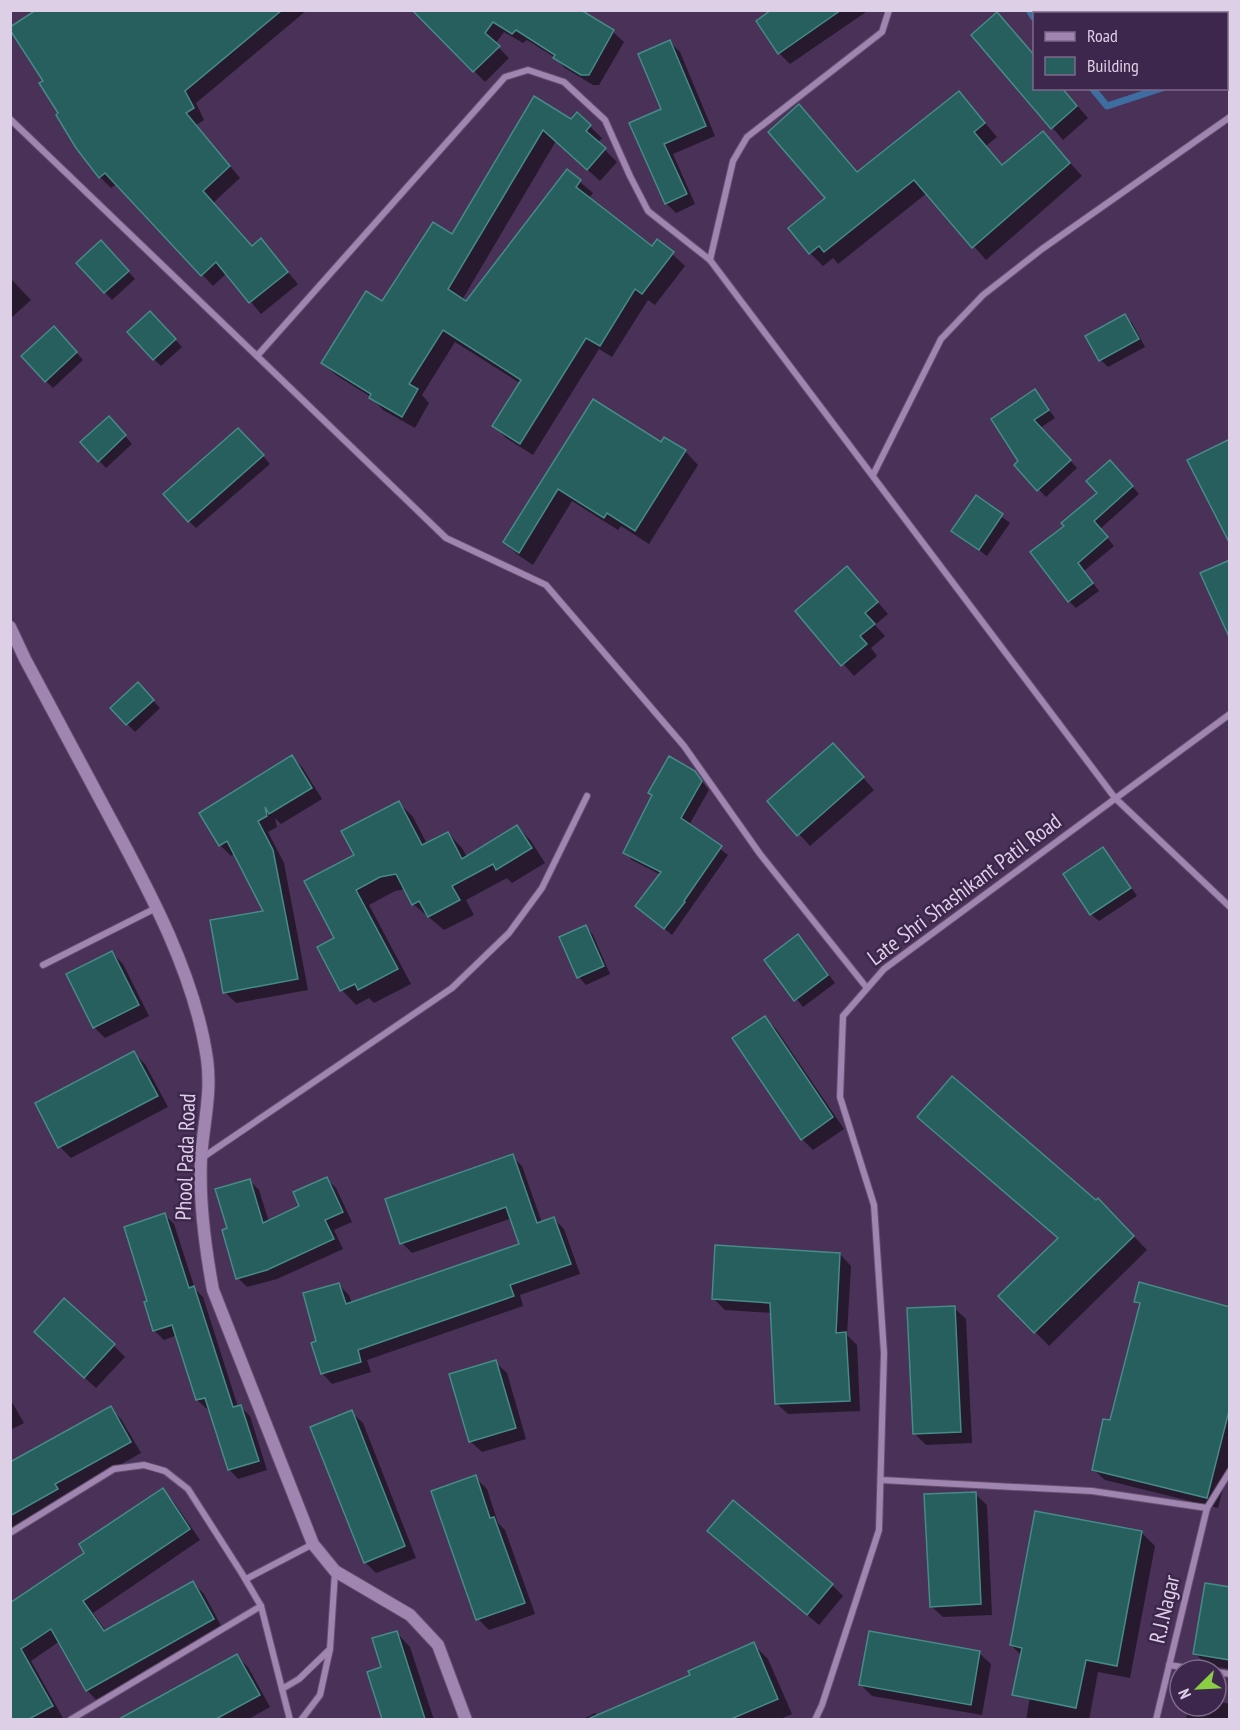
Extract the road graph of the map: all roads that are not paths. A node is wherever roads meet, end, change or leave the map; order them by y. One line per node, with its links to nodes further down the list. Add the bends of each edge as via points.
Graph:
1 (890, 10): 4 (street, via 882,32 747,137 733,161)
2 (1230, 117): 6 (street, via 983,295 941,339)
3 (10, 119): 5 (street)
4 (710, 260): 5 (street, via 648,211 605,120 564,82 528,70 505,77); 6 (street)
5 (257, 357): 14 (street, via 446,538 546,585 684,746 760,854)
6 (873, 475): 10 (street)
7 (10, 627): 11 (street, Phool Pada Road)
8 (1230, 714): 10 (street, Late Shri Shashikant Patil Road)
9 (587, 796): 15 (street, via 542,888 508,933 452,988)
10 (1115, 798): 12 (street); 14 (street, Late Shri Shashikant Patil Road, via 884,969)
11 (156, 907): 13 (street); 15 (street, Phool Pada Road, via 196,1004 207,1061 209,1100)
12 (1230, 907)
13 (43, 965)
14 (867, 988): 17 (street, Late Shri Shashikant Patil Road, via 843,1016 840,1097 874,1205 884,1353)
15 (201, 1159): 20 (street, Phool Pada Road, via 201,1203 213,1290)
16 (1230, 1471): 18 (street, R.J.Nagar)
17 (881, 1480): 18 (street, via 1092,1491); 32 (street, Late Shri Shashikant Patil Road, via 879,1530)
18 (1207, 1508): 25 (street, R.J.Nagar)
19 (10, 1533): 22 (street, via 114,1469 144,1465 165,1471 188,1489)
20 (313, 1544): 21 (street, Phool Pada Road); 22 (street)
21 (335, 1571): 24 (street); 31 (street, Phool Pada Road, via 410,1615 438,1644)
22 (246, 1579): 23 (street)
23 (261, 1606): 27 (street); 28 (street)
24 (330, 1650): 27 (street); 30 (street, via 320,1695)
25 (1171, 1658)
26 (1168, 1669): 33 (street, R.J.Nagar)
27 (282, 1689): 29 (street)
28 (70, 1719)
29 (290, 1719)
30 (301, 1719)
31 (466, 1719)
32 (815, 1719)
33 (1156, 1719)

